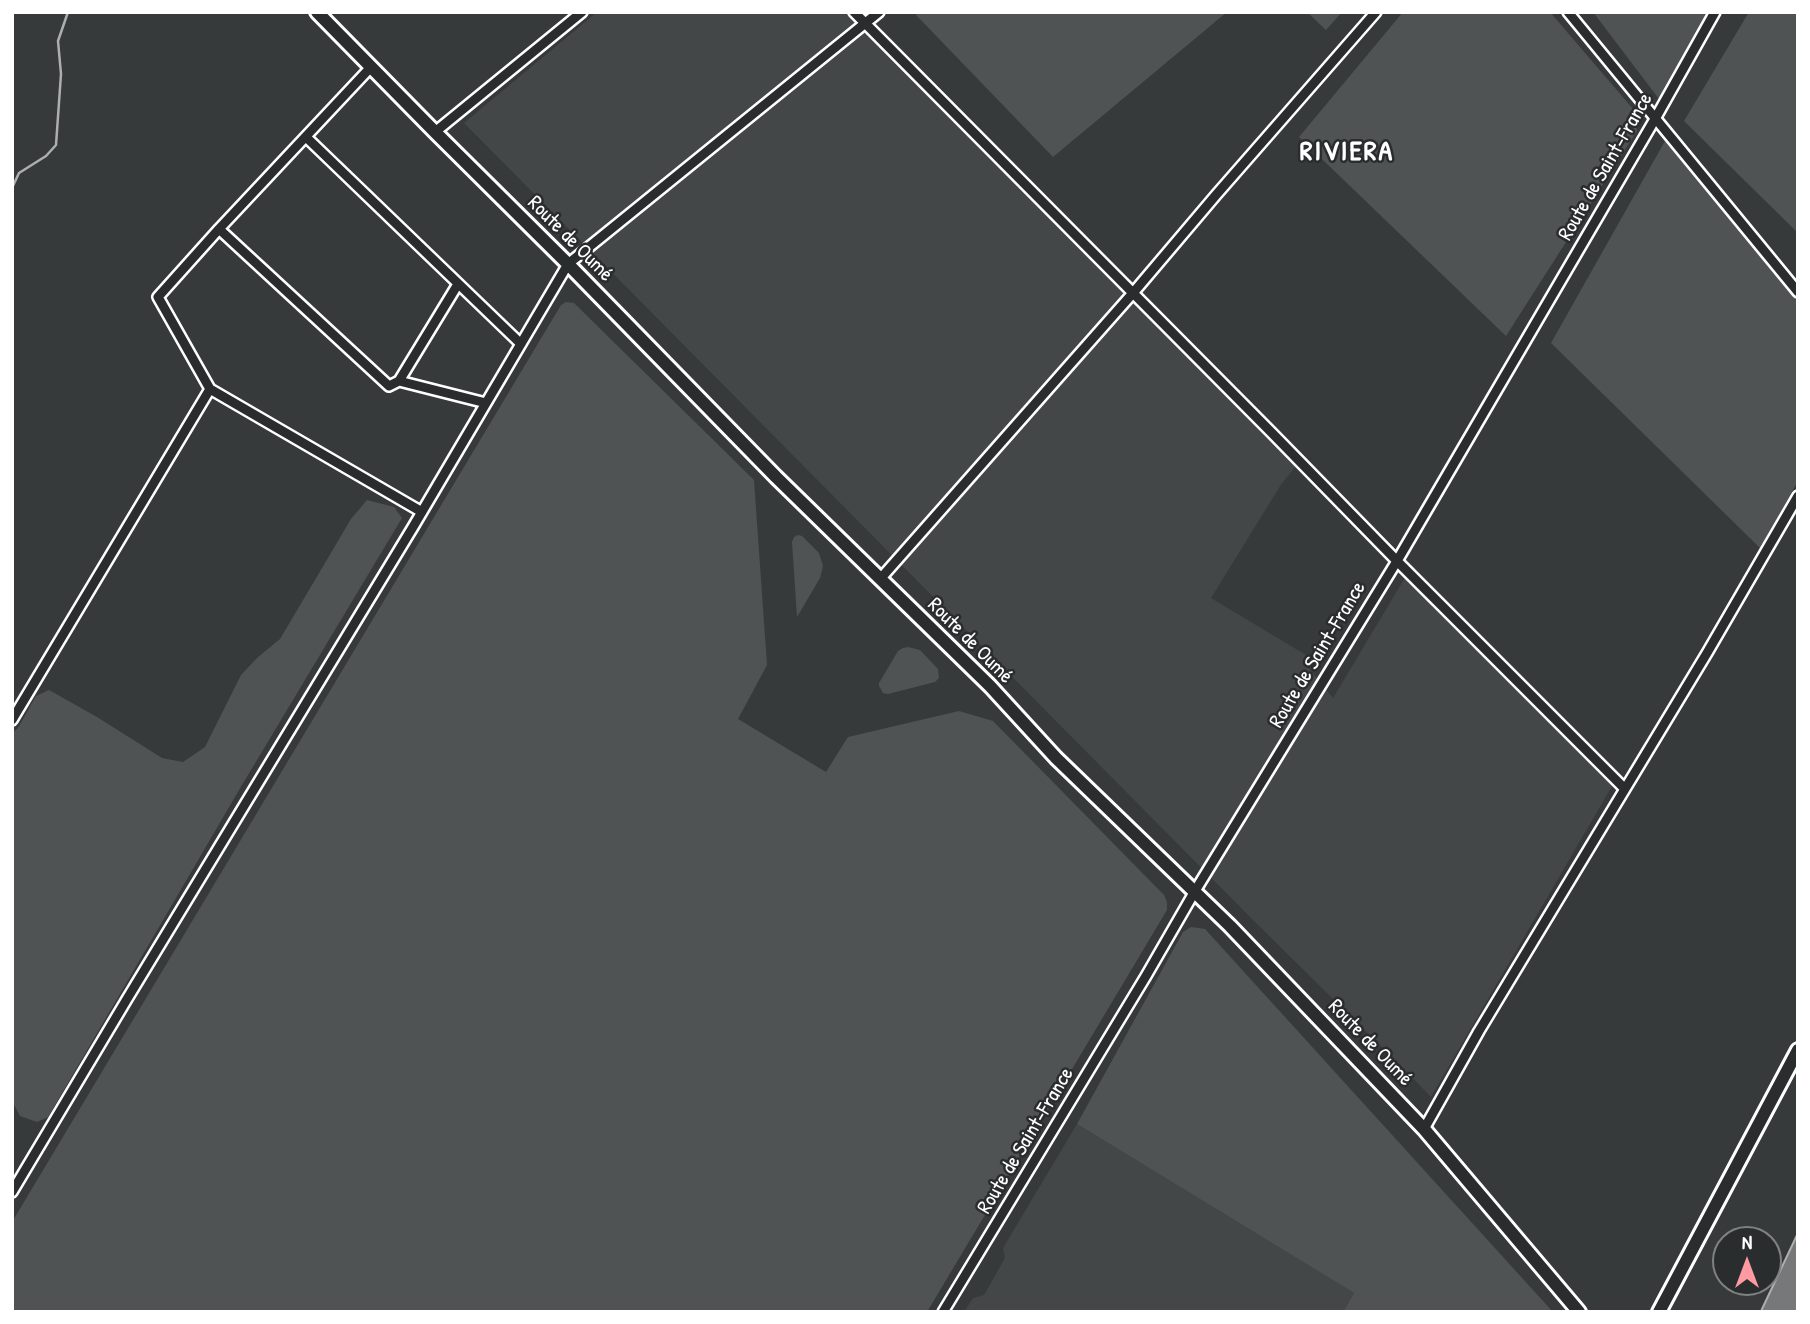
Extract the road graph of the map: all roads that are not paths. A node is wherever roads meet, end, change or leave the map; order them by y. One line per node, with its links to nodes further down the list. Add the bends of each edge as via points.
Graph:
1 (317, 12): 9 (main road, Route de Oumé)
2 (582, 12): 11 (street)
3 (854, 12): 8 (street)
4 (879, 12): 8 (street)
5 (1376, 12): 17 (street)
6 (1568, 12): 10 (street)
7 (1715, 12): 10 (street, Route de Saint-France)
8 (865, 23): 14 (street); 17 (street)
9 (372, 67): 11 (main road, Route de Oumé); 12 (street)
10 (1655, 119): 16 (street); 24 (street, Route de Saint-France)
11 (435, 132): 14 (main road, Route de Oumé)
12 (306, 137): 13 (street); 15 (street)
13 (219, 229): 19 (street, via 389,386); 20 (street, via 158,297)
14 (568, 264): 18 (street); 25 (main road, Route de Oumé)
15 (458, 284): 18 (street); 19 (street)
16 (1798, 292)
17 (1133, 293): 24 (street); 25 (street)
18 (521, 344): 21 (street)
19 (399, 381): 21 (street)
20 (210, 389): 23 (street); 26 (street)
21 (486, 403): 23 (street)
22 (1798, 496): 27 (street)
23 (422, 512): 31 (street)
24 (1396, 561): 27 (street); 28 (street, Route de Saint-France)
25 (881, 578): 28 (main road, Route de Oumé, via 1056,758)
26 (12, 720)
27 (1624, 788): 30 (street)
28 (1195, 891): 30 (main road, Route de Oumé); 32 (street, Route de Saint-France)
29 (1798, 1050): 34 (main road)
30 (1424, 1129): 33 (main road, Route de Oumé)
31 (12, 1192)
32 (943, 1312)
33 (1579, 1312)
34 (1660, 1312)

